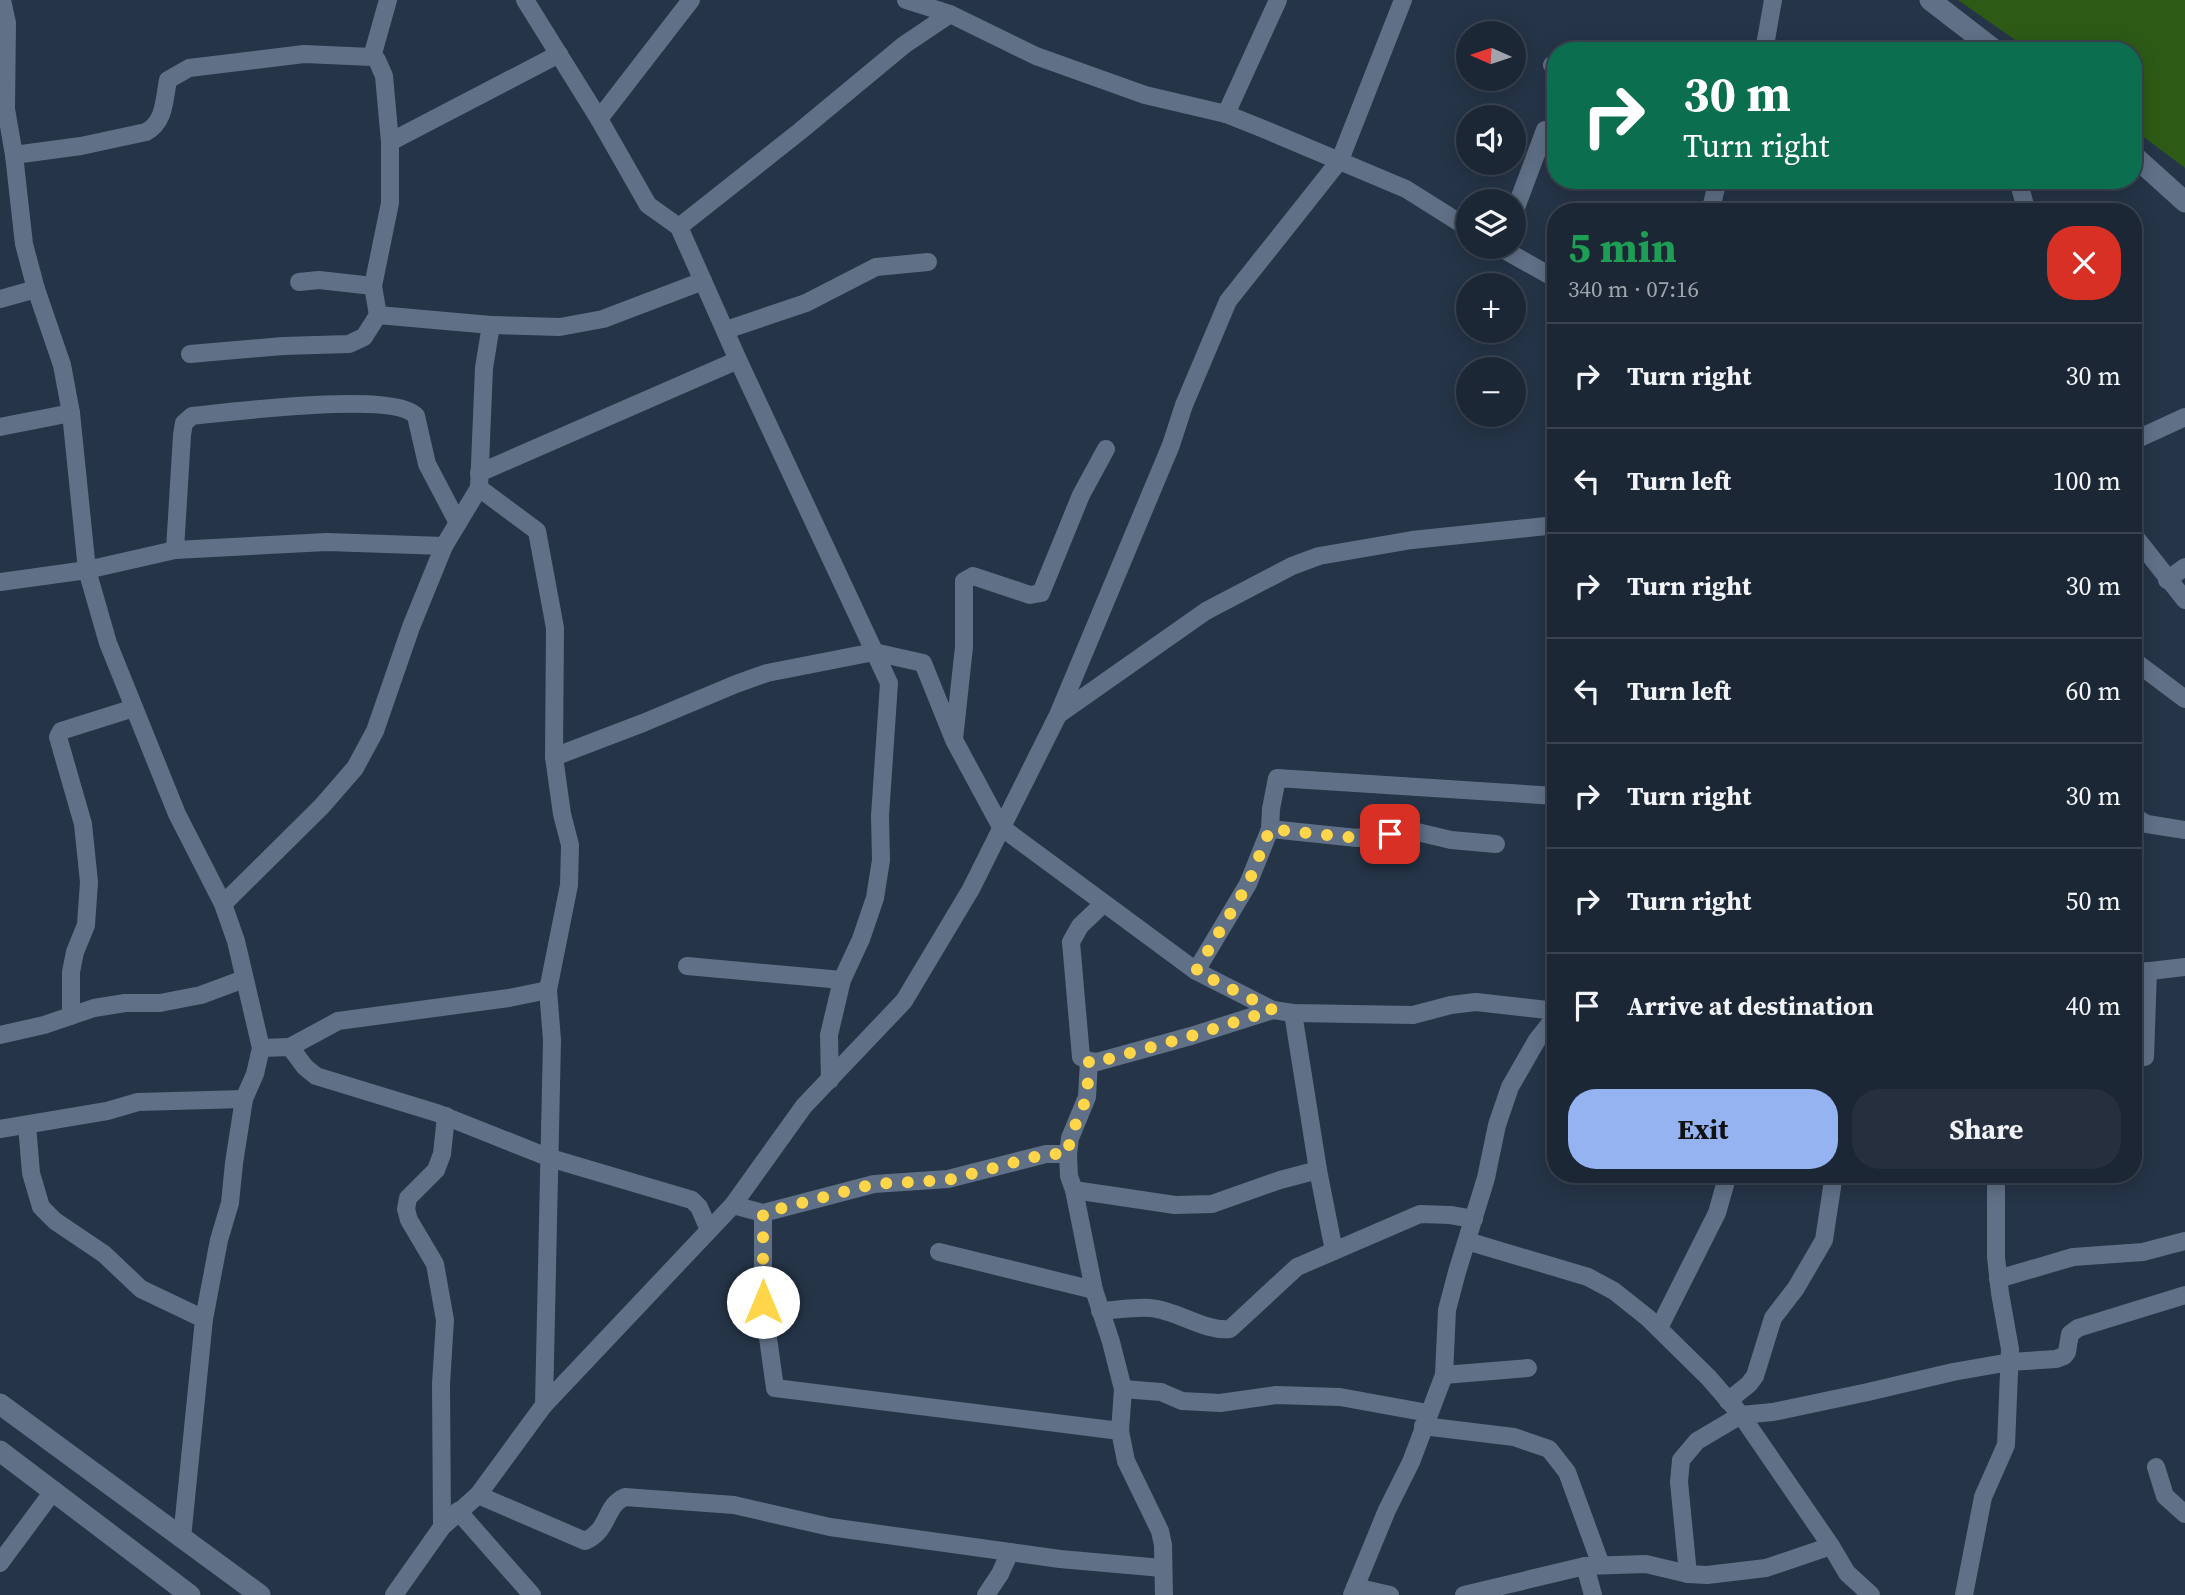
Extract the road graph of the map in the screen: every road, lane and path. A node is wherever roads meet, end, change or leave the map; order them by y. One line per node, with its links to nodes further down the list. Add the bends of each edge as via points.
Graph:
1 (2, 0): 15 (street, via 7,23)
2 (388, 0): 14 (street)
3 (525, 0): 13 (street)
4 (691, 0): 17 (street)
5 (906, 0): 10 (street)
6 (1278, 0): 16 (street)
7 (1403, 0): 21 (street)
8 (1773, 0): 11 (street)
9 (1930, 0): 12 (main road)
10 (950, 14): 16 (street, via 1036,56 1145,95); 26 (street, via 904,45)
11 (1766, 42)
12 (1984, 42)
13 (559, 54): 17 (street); 19 (street)
14 (372, 57): 19 (street, via 384,76); 20 (street, via 304,54 189,68 168,80 156,127 81,146)
15 (3, 110): 20 (street)
16 (1226, 114): 21 (street)
17 (599, 119): 26 (street, via 648,205)
18 (1545, 130): 23 (street)
19 (390, 142): 32 (street, via 390,203)
20 (15, 155): 33 (street, via 24,244)
21 (1340, 160): 25 (street, via 1406,189); 60 (street, via 1228,301)
22 (2142, 163): 24 (main road)
23 (1523, 189)
24 (2185, 202)
25 (1456, 220)
26 (679, 227): 30 (street)
27 (1521, 259): 29 (street)
28 (928, 262): 37 (street, via 876,267 806,303)
29 (1547, 274)
30 (704, 281): 36 (street, via 603,319 560,327); 37 (street)
31 (299, 282): 32 (street)
32 (373, 286): 35 (street)
33 (36, 289): 34 (street); 40 (street, via 62,365)
34 (0, 299)
35 (379, 315): 36 (street); 38 (street, via 363,337 349,344)
36 (491, 325): 45 (street, via 484,368)
37 (726, 331): 39 (street)
38 (190, 354)
39 (738, 360): 45 (street); 56 (street)
40 (71, 413): 42 (street); 52 (street)
41 (2185, 417): 43 (street)
42 (0, 427)
43 (2142, 437)
44 (1106, 449): 61 (street, via 1081,495 1041,593 1030,594 973,576 964,581 964,647)
45 (479, 481): 46 (street); 62 (street, via 537,531 555,628)
46 (458, 523): 48 (street); 50 (street, via 427,464 416,416 407,408 334,402 192,416 184,423)
47 (1547, 526): 60 (street, via 1412,540 1319,556 1292,566 1206,611)
48 (444, 546): 50 (street, via 327,542); 69 (street, via 375,731 355,768)
49 (2142, 546): 53 (street)
50 (175, 550): 52 (street)
51 (2185, 567): 53 (street)
52 (86, 570): 54 (street); 59 (street)
53 (2168, 580): 55 (street)
54 (0, 582)
55 (2185, 600)
56 (874, 652): 61 (street, via 923,663); 62 (street, via 746,680); 76 (street, via 889,682 881,860 875,898)
57 (2142, 667): 58 (street)
58 (2185, 699)
59 (134, 708): 69 (street, via 177,814); 82 (street, via 61,731 58,737 83,824 89,882 86,925 71,972)
60 (1058, 715): 65 (street)
61 (954, 740): 65 (street)
62 (554, 757): 77 (street, via 570,845 569,885)
63 (1547, 795): 66 (street, via 1277,778)
64 (2142, 822): 67 (street)
65 (1001, 827): 70 (street); 89 (street, via 971,889 904,1001)
66 (1270, 829): 68 (street, via 1357,838 1413,831); 73 (street, via 1248,884)
67 (2185, 830)
68 (1496, 845)
69 (223, 904): 75 (street)
70 (1103, 904): 73 (street); 88 (street, via 1071,942 1081,1057)
71 (687, 966): 76 (street)
72 (2185, 967): 74 (street)
73 (1196, 971): 79 (street)
74 (2142, 972)
75 (244, 979): 82 (street, via 201,995 160,1003 125,1003); 85 (street)
76 (842, 980): 89 (street, via 829,1035)
77 (548, 990): 86 (street, via 338,1021); 95 (street)
78 (2142, 993): 87 (street)
79 (1273, 1010): 80 (street); 88 (street)
80 (1293, 1013): 81 (street, via 1413,1015 1476,1002); 96 (street)
81 (1547, 1013)
82 (71, 1016): 84 (street)
83 (1547, 1026): 103 (street, via 1510,1087)
84 (0, 1035)
85 (261, 1048): 86 (street); 90 (street)
86 (290, 1048): 91 (street, via 316,1076)
87 (2145, 1057)
88 (1089, 1061): 94 (street, via 1087,1097)
89 (830, 1080): 101 (street, via 804,1106)
90 (244, 1099): 92 (street, via 138,1102); 113 (street, via 230,1203)
91 (446, 1116): 95 (street); 131 (street, via 443,1154 436,1170 408,1198 406,1209 435,1264 445,1320)
92 (27, 1125): 93 (street); 113 (street, via 31,1174 41,1207 104,1254 141,1289)
93 (0, 1129)
94 (1068, 1154): 100 (street); 102 (street, via 1046,1154 948,1180 874,1184)
95 (550, 1158): 104 (street, via 692,1200); 121 (street)
96 (1318, 1170): 100 (street, via 1212,1204 1175,1205); 107 (street)
97 (1725, 1183): 114 (street, via 1717,1213)
98 (1833, 1183): 119 (street, via 1824,1240 1773,1318 1755,1376)
99 (1996, 1183): 109 (street)
100 (1074, 1190): 110 (street)
101 (733, 1205): 102 (street); 104 (street)
102 (763, 1213): 124 (street, via 763,1302 775,1388)
103 (1474, 1219): 105 (street); 107 (street, via 1420,1214)
104 (709, 1230): 121 (street)
105 (1467, 1241): 114 (street, via 1588,1277 1614,1291); 117 (street, via 1447,1310)
106 (2185, 1241): 109 (street, via 2143,1252 2073,1257)
107 (1334, 1251): 112 (street, via 1297,1267 1230,1329 1216,1330 1151,1308)
108 (939, 1252): 110 (street)
109 (1998, 1279): 115 (street)
110 (1094, 1290): 112 (street)
111 (2185, 1295): 115 (street, via 2078,1328 2070,1334 2064,1356)
112 (1100, 1311): 118 (street)
113 (204, 1319): 132 (street)
114 (1659, 1328): 119 (street)
115 (2010, 1362): 122 (street); 150 (street, via 2006,1445 1983,1497)
116 (1528, 1368): 117 (street)
117 (1444, 1375): 123 (street)
118 (1123, 1389): 123 (street, via 1220,1403 1276,1395 1340,1397); 124 (street)
119 (1728, 1401): 122 (street)
120 (0, 1404): 132 (main road)
121 (544, 1405): 128 (street)
122 (1741, 1415): 133 (street); 138 (street, via 1696,1441 1681,1460)
123 (1425, 1420): 136 (street, via 1514,1437 1549,1449 1567,1472); 139 (street)
124 (1120, 1431): 137 (street, via 1126,1461 1160,1531)
125 (0, 1451): 127 (main road)
126 (2156, 1467): 130 (street, via 2165,1496)
127 (54, 1490): 135 (street); 140 (main road)
128 (478, 1496): 129 (street); 134 (street, via 585,1541 596,1536 616,1501 625,1497 734,1505 830,1527)
129 (458, 1511): 131 (street); 143 (street)
130 (2185, 1514)
131 (442, 1527): 142 (street)
132 (182, 1538): 141 (main road)
133 (1831, 1546): 138 (street, via 1766,1568); 149 (street, via 1847,1573)
134 (1010, 1552): 137 (street); 144 (street)
135 (0, 1563)
136 (1593, 1565): 138 (street, via 1646,1564); 147 (street); 148 (street)
137 (1162, 1568): 145 (street)
138 (1688, 1574)
139 (1353, 1591): 146 (street)
140 (186, 1594)
141 (260, 1595)
142 (394, 1595)
143 (532, 1595)
144 (986, 1595)
145 (1164, 1595)
146 (1390, 1595)
147 (1464, 1595)
148 (1593, 1595)
149 (1871, 1595)
150 (1964, 1595)

